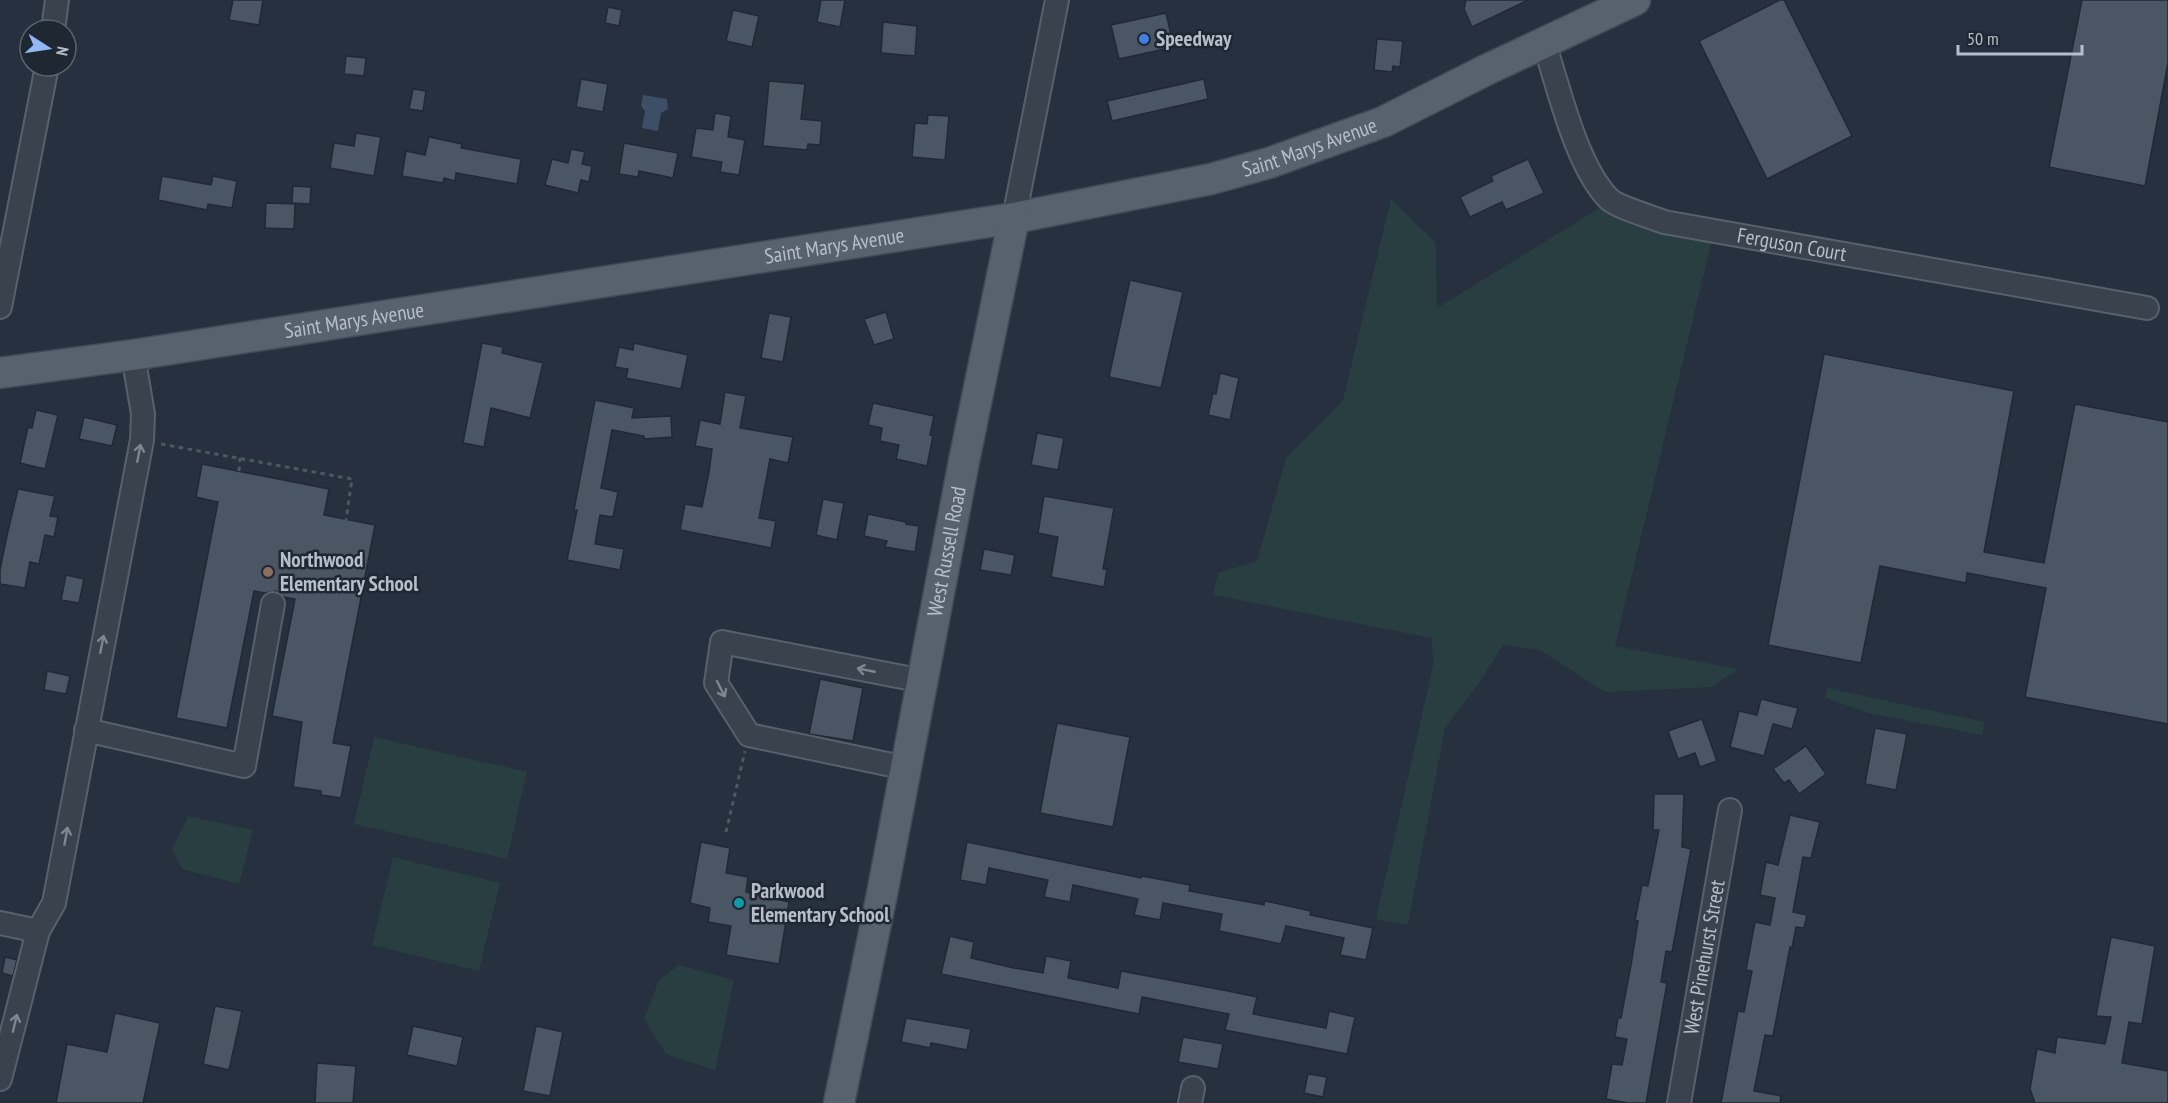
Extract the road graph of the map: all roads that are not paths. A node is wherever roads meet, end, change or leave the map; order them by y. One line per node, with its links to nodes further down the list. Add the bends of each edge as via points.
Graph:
1 (57, 0): 4 (street)
2 (1057, 0): 7 (street, West Russell Road)
3 (1635, 0): 5 (main road, Saint Marys Avenue)
4 (55, 18)
5 (1544, 43): 7 (main road, Saint Marys Avenue, via 1383,122 1269,163 1193,183); 9 (street, Ferguson Court, via 1589,173 1611,201 1664,222)
6 (44, 78): 8 (street)
7 (1014, 218): 10 (main road, Saint Marys Avenue); 13 (main road, West Russell Road)
8 (0, 307)
9 (2147, 308)
10 (133, 355): 11 (main road, Saint Marys Avenue); 14 (street, one-way to 10, via 142,440 143,414)
11 (0, 373)
12 (273, 604): 14 (street, via 244,766)
13 (924, 681): 15 (main road, West Russell Road); 15 (street, one-way to 15, via 722,642 716,683 749,735)
14 (86, 730): 18 (street, one-way to 14, via 54,903)
15 (906, 768): 20 (main road, West Russell Road)
16 (1730, 810): 21 (street, West Pinehurst Street)
17 (0, 923): 18 (street)
18 (38, 931): 19 (street, one-way to 18)
19 (0, 1079)
20 (839, 1103)
21 (1679, 1103)

